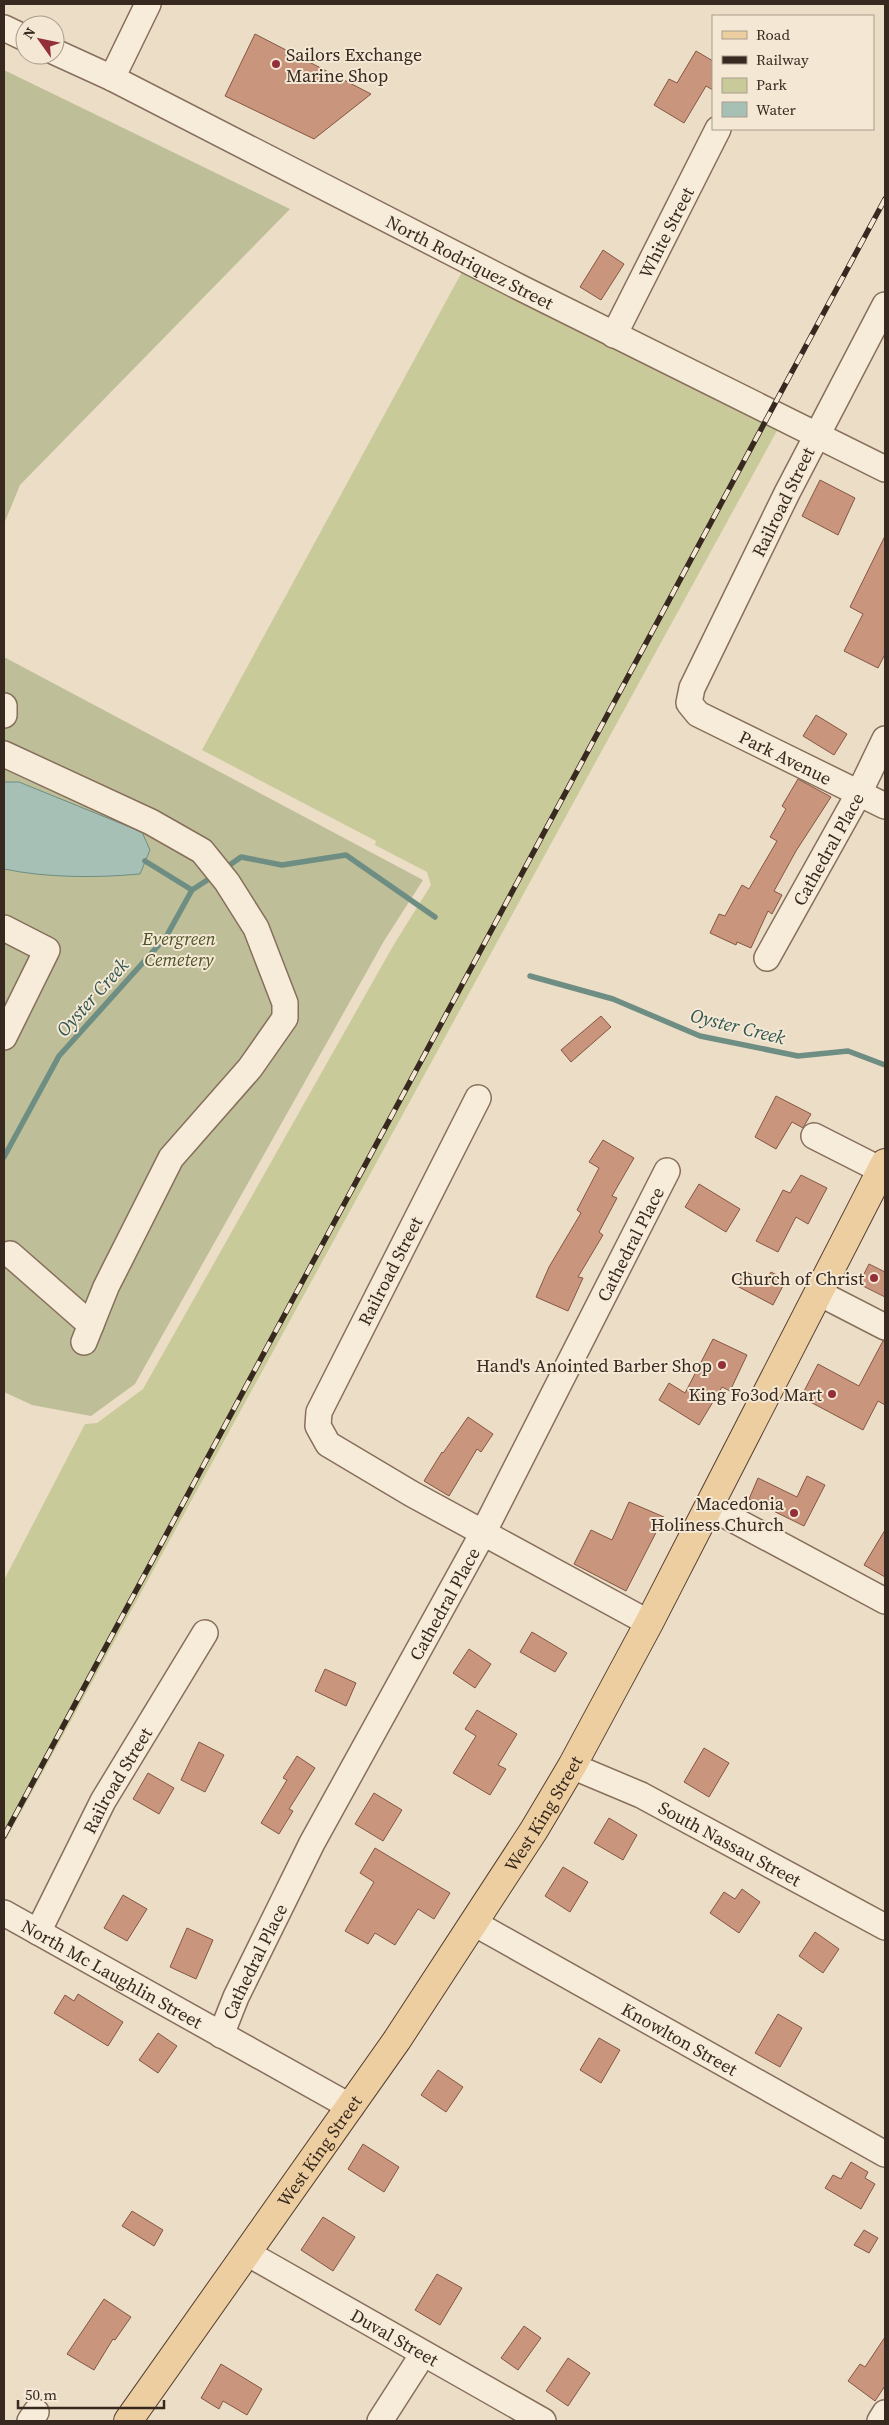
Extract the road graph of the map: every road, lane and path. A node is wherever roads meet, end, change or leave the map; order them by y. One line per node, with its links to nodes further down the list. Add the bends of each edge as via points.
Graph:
1 (148, 4): 3 (street)
2 (65, 57): 3 (street, North Rodriquez Street)
3 (112, 78): 6 (street, North Rodriquez Street)
4 (717, 130): 6 (street, White Street)
5 (885, 305): 7 (street, Railroad Street)
6 (614, 335): 7 (street, North Rodriquez Street)
7 (816, 436): 8 (street, North Rodriquez Street); 9 (street, Railroad Street, via 692,688)
8 (885, 470)
9 (689, 703): 14 (street, Park Avenue, via 698,714)
10 (4, 706): 11 (street)
11 (4, 715)
12 (885, 739): 14 (street, Cathedral Place)
13 (4, 754): 23 (street, via 151,822 202,851 256,928 285,1003 285,1018 250,1068 171,1158 106,1287 87,1334)
14 (858, 793): 15 (street, Park Avenue); 17 (street, Cathedral Place)
15 (885, 806)
16 (4, 928): 18 (street, via 46,950)
17 (767, 958)
18 (4, 1037)
19 (478, 1098): 27 (street, Railroad Street, via 319,1412 318,1426 328,1444)
20 (814, 1136): 22 (street)
21 (667, 1171): 27 (street, Cathedral Place)
22 (882, 1174): 24 (main road, West King Street)
23 (10, 1254)
24 (819, 1293): 25 (street); 26 (main road, West King Street)
25 (885, 1327)
26 (710, 1507): 28 (street); 29 (main road, West King Street)
27 (483, 1533): 29 (street); 36 (street, Cathedral Place, via 312,1843 236,1997)
28 (885, 1601)
29 (649, 1623): 31 (main road, West King Street)
30 (205, 1633): 35 (street, Railroad Street, via 103,1801)
31 (572, 1766): 33 (main road, West King Street); 34 (street, South Nassau Street, via 666,1808)
32 (4, 1913): 35 (street, North Mc Laughlin Street)
33 (474, 1923): 37 (main road, West King Street); 38 (street, Knowlton Street)
34 (885, 1928)
35 (38, 1932): 36 (street, North Mc Laughlin Street)
36 (221, 2035): 37 (street, North Mc Laughlin Street)
37 (351, 2107): 39 (main road, West King Street)
38 (885, 2154)
39 (247, 2253): 40 (street, Duval Street); 42 (main road, West King Street)
40 (423, 2354): 43 (street); 44 (street, Duval Street)
41 (885, 2413): 45 (street)
42 (128, 2421)
43 (380, 2421)
44 (543, 2421)
45 (880, 2421)

